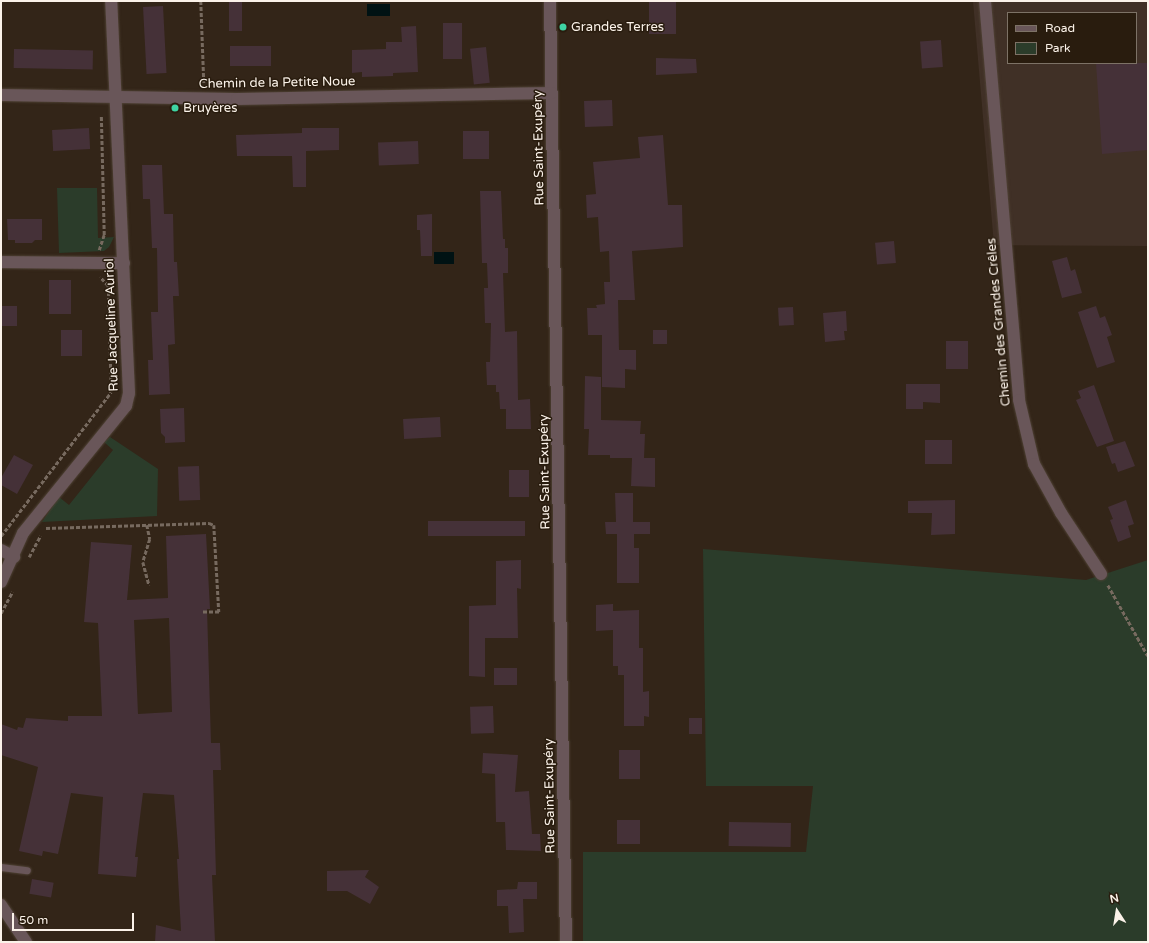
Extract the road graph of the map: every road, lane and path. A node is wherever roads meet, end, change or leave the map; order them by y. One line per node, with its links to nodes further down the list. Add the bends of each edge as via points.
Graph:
1 (111, 1): 8 (street, Rue Jacqueline Auriol)
2 (202, 1): 9 (path)
3 (550, 1): 5 (street, Rue Saint-Exupéry)
4 (985, 1): 20 (street, Chemin des Grandes Crêles, via 1019,400 1034,464 1061,513)
5 (552, 93): 9 (street, Chemin de la Petite Noue); 31 (street, Rue Saint-Exupéry)
6 (1, 95): 7 (street, Chemin de la Petite Noue)
7 (100, 97): 8 (street, Chemin de la Petite Noue); 11 (path, via 104,235)
8 (116, 97): 9 (street, Chemin de la Petite Noue); 12 (street, Rue Jacqueline Auriol)
9 (205, 99)
10 (1, 262): 11 (street)
11 (95, 263): 12 (street); 16 (path, via 97,274 108,286 111,392)
12 (124, 263): 18 (street, Rue Jacqueline Auriol, via 129,393 126,406 23,533)
13 (148, 525): 14 (path); 23 (path, via 150,539 143,562); 24 (path, via 214,525 219,612)
14 (44, 528)
15 (40, 535): 19 (path)
16 (1, 536)
17 (1, 550): 18 (street)
18 (14, 557): 21 (street, Rue Jacqueline Auriol)
19 (26, 563)
20 (1102, 574): 26 (path)
21 (1, 582)
22 (15, 584): 25 (path)
23 (149, 585)
24 (202, 612)
25 (1, 613)
26 (1148, 656)
27 (1, 866): 28 (lane)
28 (27, 870)
29 (1, 905): 30 (street)
30 (26, 942)
31 (566, 942)

